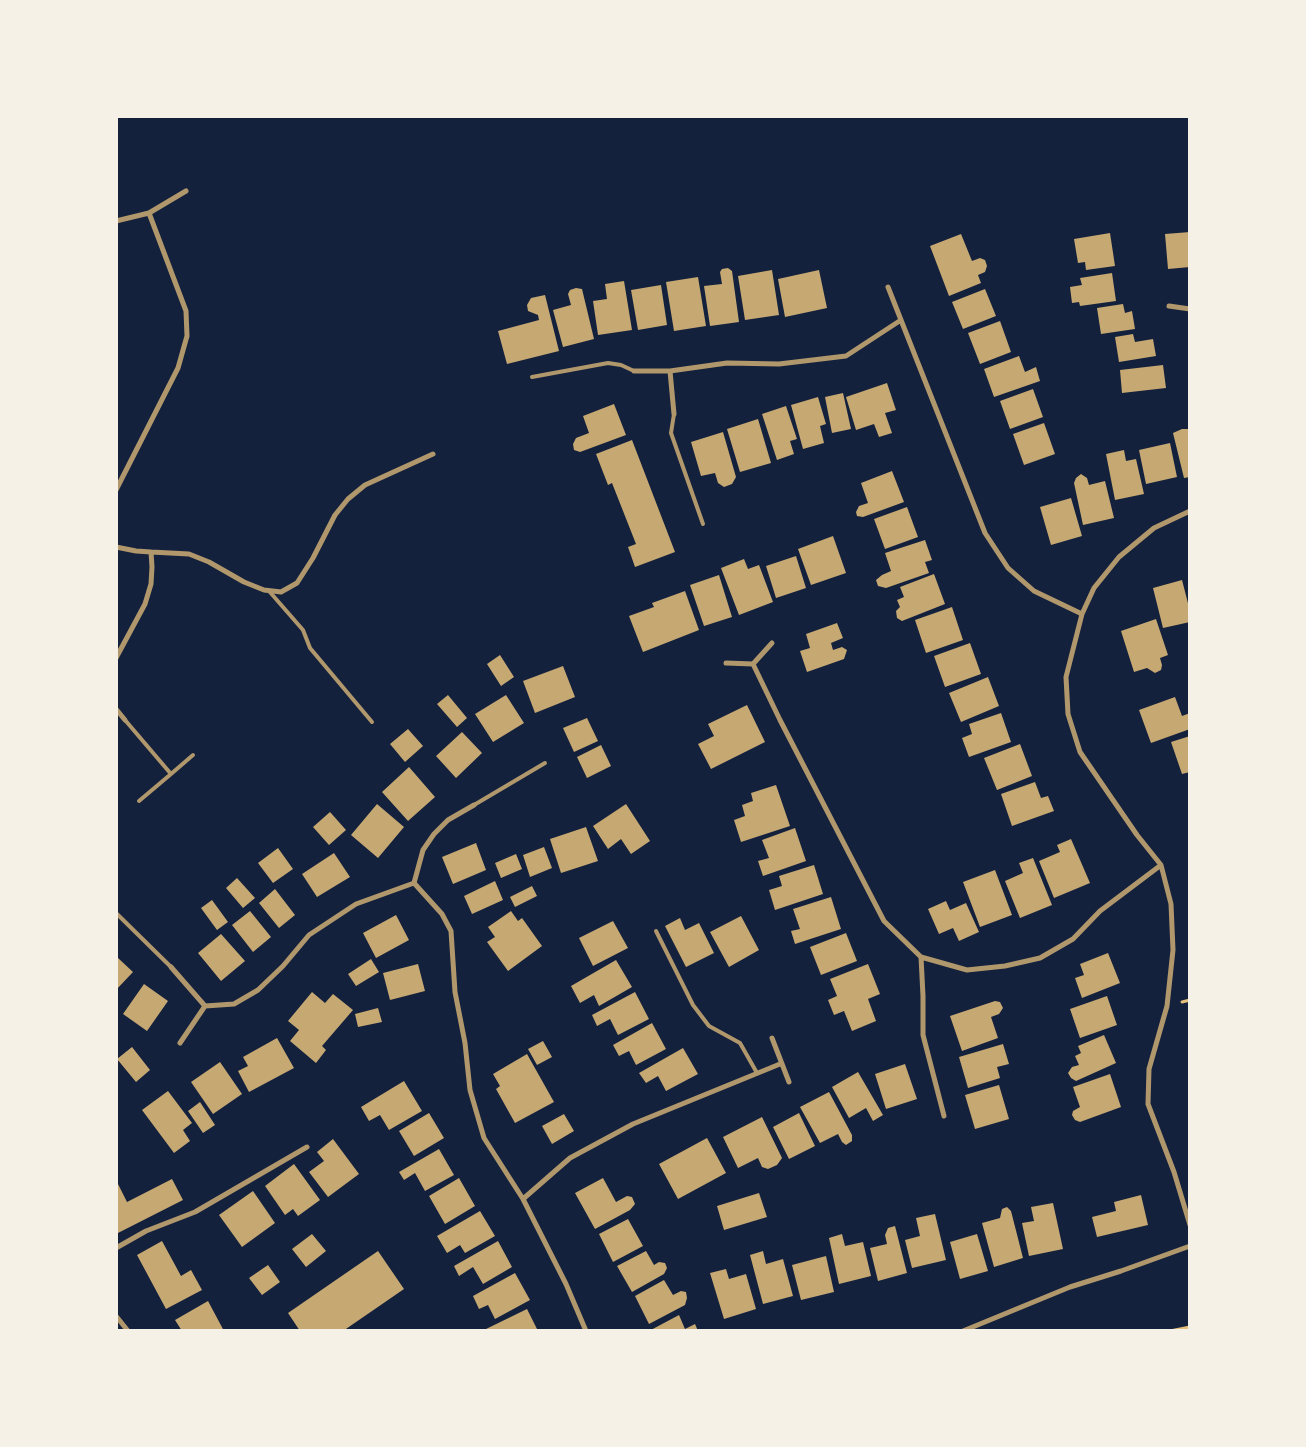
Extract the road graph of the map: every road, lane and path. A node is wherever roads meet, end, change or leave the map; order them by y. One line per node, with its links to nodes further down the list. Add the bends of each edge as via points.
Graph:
1 (186, 191): 2 (street)
2 (148, 213): 3 (street); 13 (street, via 186,311 187,336 178,368)
3 (116, 221)
4 (888, 287): 7 (street)
5 (1168, 306): 6 (street)
6 (1190, 309)
7 (901, 320): 9 (street, via 846,356); 19 (street, via 985,533 1008,568 1034,591)
8 (634, 371): 9 (street); 10 (lane, via 608,363)
9 (670, 371): 11 (street)
10 (532, 377)
11 (674, 414): 15 (lane, via 671,433)
12 (433, 454): 18 (street, via 365,485 348,499 335,514 297,583 281,592)
13 (116, 490)
14 (1190, 511): 19 (street, via 1154,528 1119,557 1094,588)
15 (703, 524)
16 (116, 546): 17 (street)
17 (151, 552): 18 (street, via 189,554); 21 (street, via 151,584 145,604)
18 (269, 591): 26 (lane, via 303,630 310,648)
19 (1082, 614): 32 (street, via 1066,678 1068,714 1080,752)
20 (772, 642): 23 (street)
21 (116, 658)
22 (726, 663): 23 (street)
23 (753, 664): 36 (street, via 884,921)
24 (116, 709): 25 (street)
25 (125, 720): 29 (lane)
26 (372, 722)
27 (193, 755): 29 (lane)
28 (545, 763): 31 (lane)
29 (171, 774): 30 (lane)
30 (139, 801)
31 (474, 805): 33 (street, via 448,820 434,834 423,850)
32 (1161, 865): 36 (street, via 1100,911 1073,940 1040,958 967,970); 47 (street, via 1171,904 1173,950 1167,1006 1149,1069 1148,1104)
33 (414, 883): 38 (street, via 356,904 309,936 258,990 234,1004); 46 (street, via 442,914 451,932 470,1090 484,1138)
34 (116, 913): 37 (lane)
35 (656, 931): 42 (lane, via 693,1005 708,1026 740,1043)
36 (921, 957): 44 (street, via 923,1035)
37 (171, 967): 38 (street)
38 (205, 1006): 40 (street)
39 (772, 1038): 41 (street)
40 (180, 1043)
41 (780, 1064): 42 (street); 43 (street)
42 (757, 1073): 46 (street, via 633,1124 570,1158)
43 (788, 1082)
44 (944, 1116)
45 (307, 1147): 49 (street, via 195,1212)
46 (523, 1199): 53 (street)
47 (1190, 1225)
48 (1190, 1246): 54 (street, via 1070,1287)
49 (116, 1248)
50 (116, 1316): 52 (street)
51 (1190, 1327): 55 (path)
52 (128, 1331)
53 (586, 1331)
54 (963, 1331)
55 (1170, 1331)

